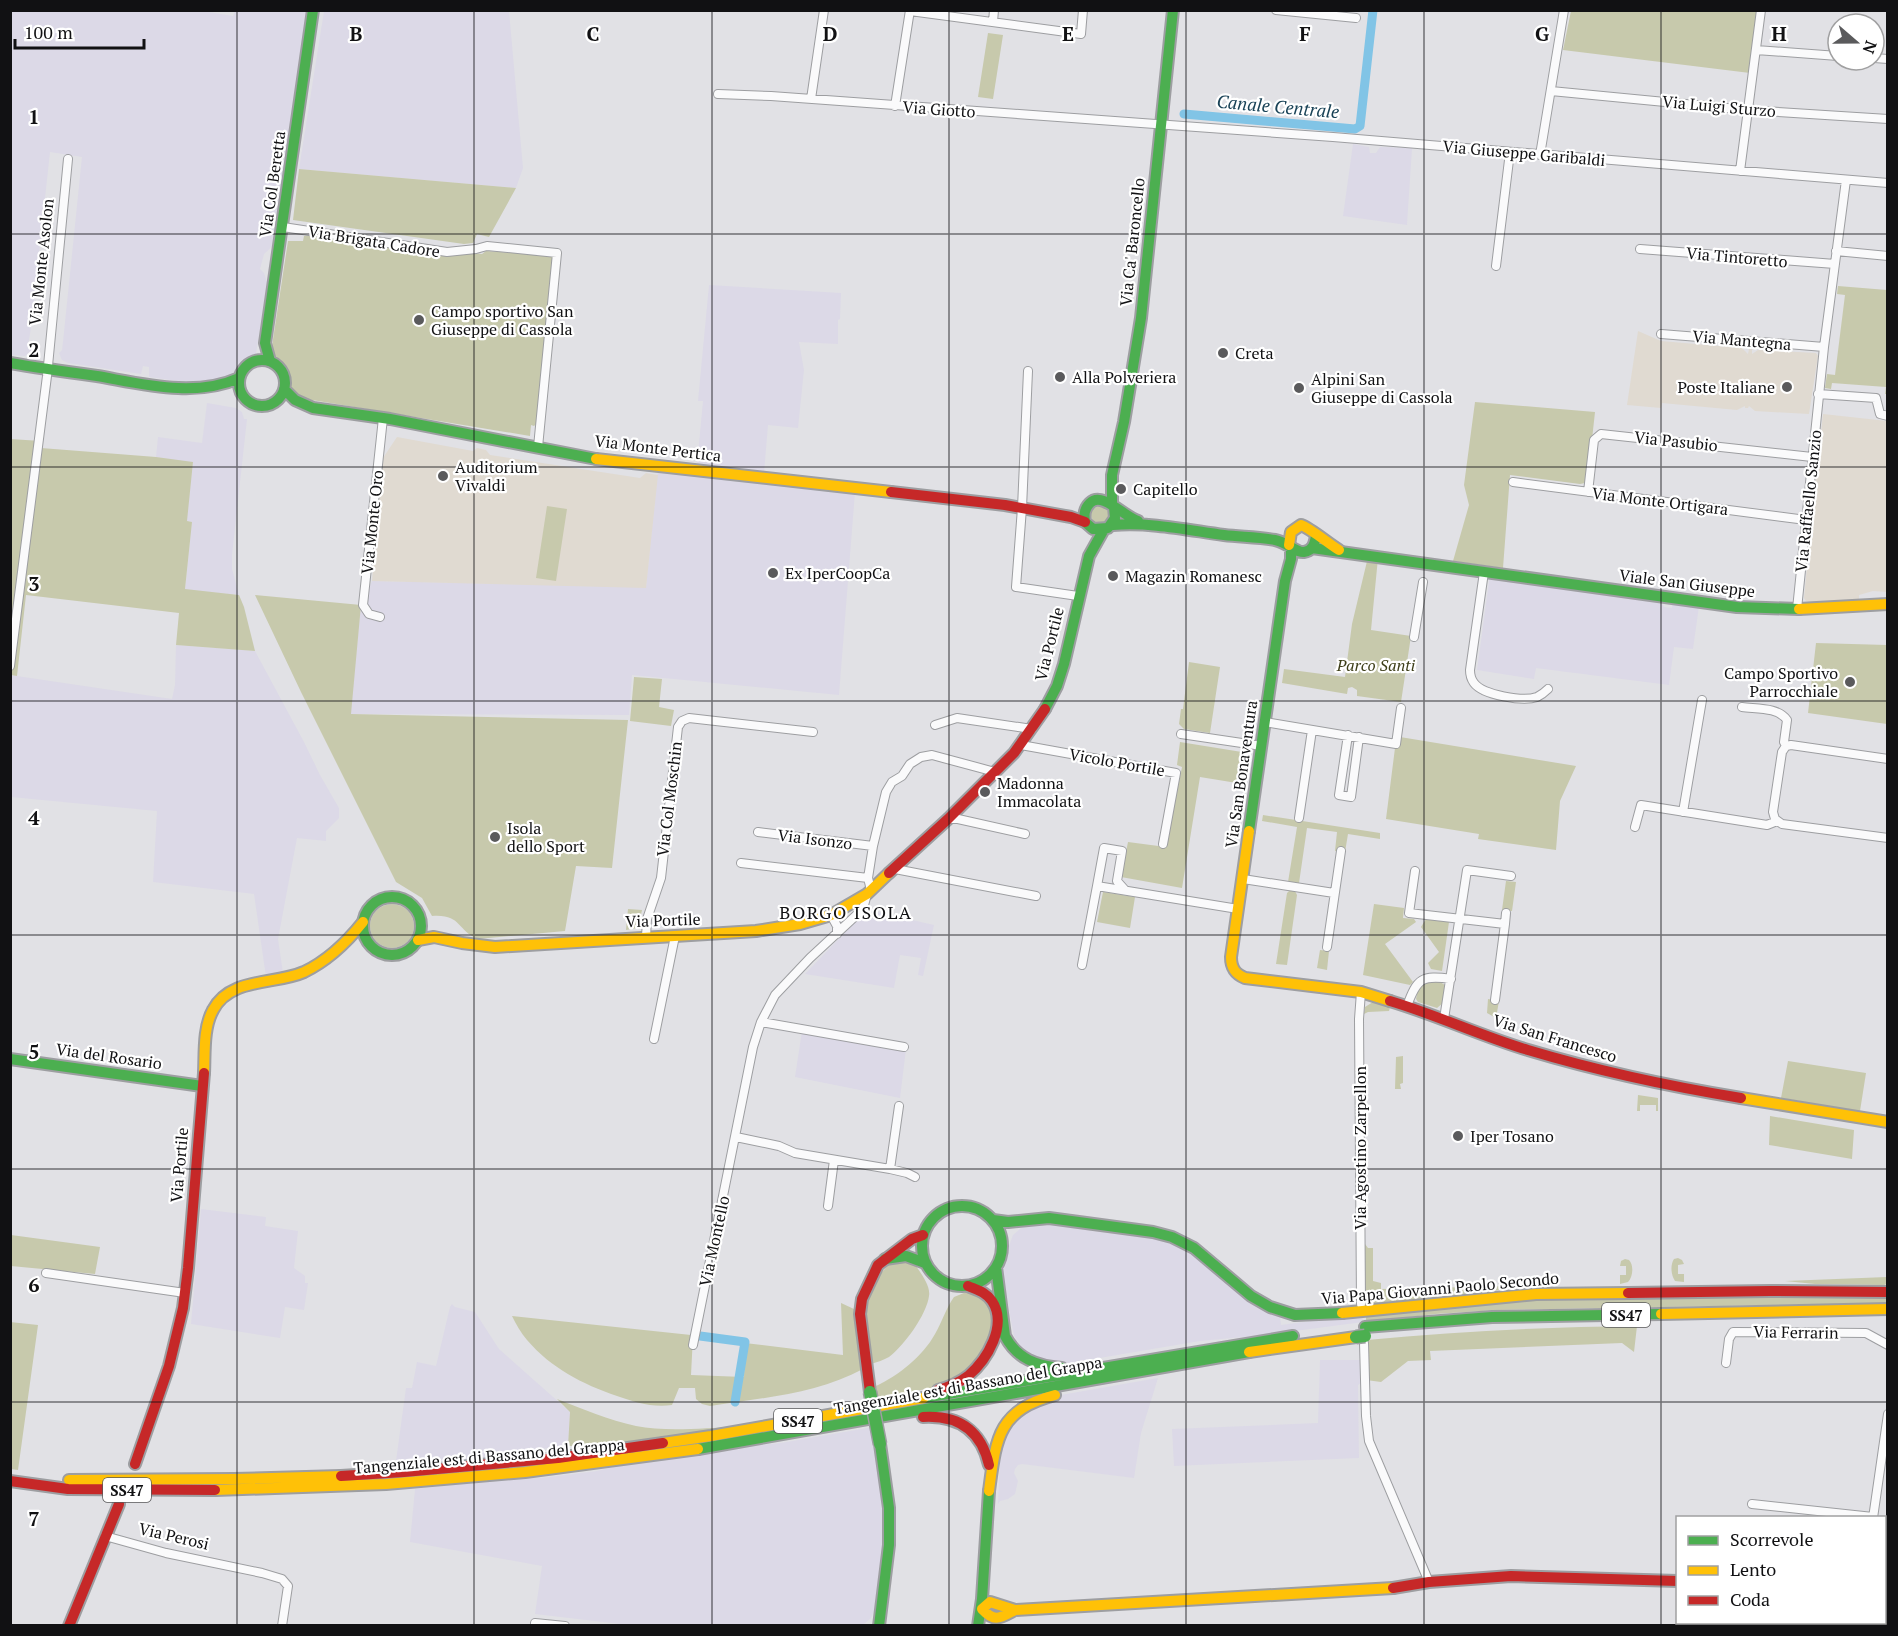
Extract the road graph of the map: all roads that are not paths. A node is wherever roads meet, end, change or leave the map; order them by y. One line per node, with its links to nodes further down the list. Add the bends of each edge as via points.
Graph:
1 (313, 10): 27 (main road, Via Col Beretta)
2 (824, 10): 16 (street)
3 (994, 10): 11 (street)
4 (1083, 10): 11 (street, via 1081,34)
5 (1173, 10): 20 (main road, Via Ca' Baroncello)
6 (1276, 10): 10 (street)
7 (1564, 10): 14 (street)
8 (1761, 10): 12 (street)
9 (910, 11): 11 (street); 17 (street)
10 (1356, 18)
11 (993, 22)
12 (1755, 50): 13 (street); 18 (street)
13 (1826, 55)
14 (1551, 91): 18 (street, Via Luigi Sturzo); 22 (street)
15 (718, 94): 16 (street, Via Giotto)
16 (811, 99): 17 (street, Via Giotto)
17 (895, 106): 20 (street, Via Giotto)
18 (1748, 110): 19 (street, Via Luigi Sturzo); 24 (street)
19 (1887, 119)
20 (1161, 125): 21 (street, Via Giuseppe Garibaldi); 52 (main road, Via Ca' Baroncello, via 1139,329 1125,422)
21 (1510, 152): 22 (street, Via Giuseppe Garibaldi); 32 (street)
22 (1540, 155): 24 (street, Via Giuseppe Garibaldi)
23 (68, 159): 39 (street, Via Monte Asolon)
24 (1740, 171): 25 (street, Via Giuseppe Garibaldi)
25 (1846, 180): 26 (street, Via Giuseppe Garibaldi); 29 (street, Via Raffaello Sanzio)
26 (1887, 183)
27 (283, 227): 34 (main road, Via Col Beretta); 50 (street, Via Brigata Cadore, via 447,252 487,246 557,253)
28 (1640, 249): 31 (street, Via Tintoretto)
29 (1836, 251): 30 (street); 31 (street, Via Raffaello Sanzio)
30 (1887, 256)
31 (1834, 264): 35 (street, Via Raffaello Sanzio)
32 (1496, 266)
33 (1660, 334): 35 (street, Via Mantegna)
34 (265, 343): 36 (main road); 37 (main road, Via Col Beretta)
35 (1824, 347): 45 (street, Via Raffaello Sanzio)
36 (256, 360): 37 (main road); 41 (main road, via 247,365)
37 (270, 361): 43 (main road, via 281,370)
38 (10, 363): 39 (main road)
39 (48, 368): 42 (main road, via 169,386); 74 (street, Via Monte Asolon)
40 (1028, 371): 57 (street)
41 (239, 378): 42 (main road); 44 (main road)
42 (219, 386): 44 (main road)
43 (284, 389): 46 (main road, Via Monte Pertica); 47 (main road)
44 (241, 393): 47 (main road, via 255,405)
45 (1818, 393): 48 (street, via 1877,400 1881,415); 51 (street, Via Raffaello Sanzio)
46 (295, 400): 47 (main road, Via Monte Pertica); 49 (main road, Via Monte Pertica, via 313,408)
47 (277, 401)
48 (1887, 416)
49 (383, 418): 50 (main road, Via Monte Pertica); 72 (street, Via Monte Oro, via 363,605 369,614)
50 (538, 447): 57 (main road, Via Monte Pertica, via 620,462)
51 (1812, 457): 54 (street, Via Pasubio, via 1601,434 1594,440); 59 (street, Via Raffaello Sanzio)
52 (1112, 475): 55 (main road, Via Ca' Baroncello); 56 (main road, Via Ca' Baroncello)
53 (1513, 482): 54 (street, Via Monte Ortigara)
54 (1588, 492): 59 (street, Via Monte Ortigara)
55 (1092, 503): 56 (main road, via 1106,500); 58 (main road, Via Monte Pertica); 60 (main road, via 1084,514)
56 (1113, 506): 61 (main road, Viale San Giuseppe, via 1125,516); 62 (main road, via 1116,515)
57 (1022, 508): 58 (main road, Via Monte Pertica); 68 (street, Via Portile, via 1016,587)
58 (1056, 514): 60 (main road, Via Monte Pertica)
59 (1806, 520): 71 (street, Via Raffaello Sanzio)
60 (1087, 524): 62 (main road, via 1098,531); 65 (main road, Via Portile)
61 (1147, 524): 62 (main road, Viale San Giuseppe); 63 (main road, Viale San Giuseppe)
62 (1108, 528): 65 (main road, Via Portile)
63 (1290, 542): 64 (main road, Viale San Giuseppe, via 1295,550); 64 (main road, Viale San Giuseppe, via 1295,528 1301,525 1311,529); 69 (main road, Via San Bonaventura)
64 (1311, 545): 66 (main road, Viale San Giuseppe); 69 (main road, Via San Bonaventura, via 1294,568)
65 (1089, 556): 68 (main road, Via Portile)
66 (1484, 572): 71 (main road, Viale San Giuseppe, via 1737,607); 75 (street, via 1470,670 1472,680 1487,691 1515,698 1536,697)
67 (1423, 582): 73 (street)
68 (1078, 596): 81 (main road, Via Portile, via 1057,686)
69 (1284, 597): 79 (main road, Via San Bonaventura)
70 (1887, 604): 71 (main road, Viale San Giuseppe)
71 (1797, 609)
72 (380, 617)
73 (1413, 637)
74 (10, 666)
75 (1548, 689)
76 (1702, 700): 92 (street)
77 (1742, 707): 89 (street, via 1783,715 1787,720)
78 (1401, 708): 86 (street, via 1396,744)
79 (1265, 723): 82 (street); 88 (main road, Via San Bonaventura)
80 (935, 725): 81 (street, via 957,718)
81 (1032, 729): 87 (main road, Via Portile)
82 (1312, 730): 85 (street); 93 (street)
83 (813, 732): 123 (street, Via Col Moschin, via 689,718 682,721 678,727 660,878 647,919)
84 (1181, 734): 88 (street)
85 (1348, 735): 86 (street); 86 (street, via 1339,795 1351,797)
86 (1359, 737)
87 (1021, 745): 91 (main road, Via Portile); 100 (street, Vicolo Portile, via 1176,773)
88 (1262, 746): 107 (main road, Via San Bonaventura)
89 (1786, 746): 90 (street); 95 (street, via 1773,812)
90 (1887, 759)
91 (995, 772): 94 (main road, Via Portile); 101 (street, via 932,755 921,756 886,792)
92 (1683, 812): 95 (street, via 1767,825); 96 (street, via 1641,805)
93 (1299, 818)
94 (948, 819): 98 (street); 104 (main road, Via Portile)
95 (1777, 821): 99 (street)
96 (1635, 827)
97 (758, 832): 101 (street, Via Isonzo)
98 (1025, 834)
99 (1887, 838)
100 (1162, 844)
101 (873, 846): 109 (street)
102 (1341, 851): 111 (street)
103 (741, 863): 109 (street)
104 (895, 869): 109 (main road, Via Portile); 112 (street)
105 (1414, 871): 116 (street, via 1409,913)
106 (1511, 876): 116 (street, via 1467,870)
107 (1243, 879): 111 (street); 113 (main road, Via San Bonaventura)
108 (1097, 886): 110 (street); 110 (street, via 1104,848 1122,851 1117,881); 130 (street)
109 (869, 887): 114 (main road, Via Portile); 119 (street, Via Montello, via 862,909)
110 (1125, 890): 113 (street)
111 (1334, 893): 128 (street)
112 (1035, 896)
113 (1238, 909): 129 (main road, Via San Bonaventura)
114 (836, 912): 119 (street, via 845,914); 121 (street); 122 (main road, Via Portile, via 800,924 756,931)
115 (1506, 913): 120 (street)
116 (1460, 919): 120 (street); 131 (street)
117 (421, 920): 118 (main road, via 411,904 389,897 372,905); 124 (main road, Via Portile); 125 (main road)
118 (363, 922): 126 (main road); 127 (main road, Via Portile)
119 (847, 924): 121 (street, Via Montello)
120 (1505, 924): 133 (street)
121 (837, 934): 136 (street, Via Montello, via 774,995)
122 (675, 936): 123 (main road, Via Portile); 137 (street)
123 (646, 937): 124 (main road, Via Portile, via 495,947)
124 (448, 939): 125 (main road, Via Portile)
125 (418, 940): 126 (main road, via 414,947 390,956)
126 (369, 944): 127 (main road, via 351,941)
127 (342, 945): 140 (main road, Via Portile, via 306,971 243,988 218,1002 207,1030)
128 (1327, 946)
129 (1231, 957): 132 (main road, Via San Francesco, via 1232,968 1245,978)
130 (1082, 965)
131 (1450, 979): 134 (street, via 1425,978 1414,988); 135 (street)
132 (1361, 992): 134 (main road, Via San Francesco); 159 (street, Via Agostino Zarpellon)
133 (1495, 1000)
134 (1407, 1006): 135 (main road, Via San Francesco)
135 (1444, 1019): 142 (main road, Via San Francesco, via 1525,1049 1598,1070 1703,1092)
136 (761, 1022): 138 (street); 143 (street, Via Montello)
137 (654, 1039)
138 (904, 1047)
139 (10, 1059): 140 (main road, Via del Rosario)
140 (202, 1086): 158 (main road, Via Portile)
141 (899, 1106): 145 (street)
142 (1887, 1122)
143 (736, 1137): 144 (street); 164 (street, Via Montello)
144 (834, 1160): 145 (street); 147 (street)
145 (890, 1169): 146 (street)
146 (915, 1177)
147 (828, 1206)
148 (993, 1220): 149 (main road, Via Papa Giovanni Paolo Secondo); 150 (main road, Via Papa Giovanni Paolo Secondo, via 984,1212 960,1205 947,1208 932,1219); 151 (main road)
149 (1021, 1221): 151 (main road); 157 (main road, Via Papa Giovanni Paolo Secondo, via 1056,1219 1172,1237 1200,1252 1259,1301 1282,1312 1304,1315 1536,1294)
150 (923, 1236): 152 (main road, via 912,1239); 153 (main road)
151 (1002, 1245): 154 (main road)
152 (884, 1260): 153 (main road, via 906,1256); 168 (main road, via 869,1281 860,1314)
153 (925, 1263): 156 (main road, via 940,1280)
154 (996, 1268): 156 (main road, via 984,1280); 163 (main road, via 1008,1345 1028,1362 1044,1367 1073,1369 1182,1349)
155 (46, 1273): 158 (street)
156 (968, 1286): 168 (main road, SS47, via 987,1295 998,1316 992,1344 982,1362 967,1377 948,1387)
157 (1887, 1291)
158 (185, 1293): 172 (main road, Via Portile, via 178,1332)
159 (1361, 1304)
160 (1887, 1309): 162 (main road, Tangenziale est di Bassano del Grappa / SS47, via 1492,1317)
161 (1887, 1318): 162 (main road, Tangenziale est di Bassano del Grappa / SS47, via 1534,1324)
162 (1362, 1334): 163 (main road, Tangenziale est di Bassano del Grappa / SS47); 166 (main road, Tangenziale est di Bassano del Grappa / SS47); 183 (street, via 1369,1441)
163 (1242, 1344): 170 (main road, Tangenziale est di Bassano del Grappa / SS47)
164 (693, 1345)
165 (1887, 1345): 167 (street, Via Ferrarin, via 1866,1333 1733,1332)
166 (1202, 1360): 171 (main road, Tangenziale est di Bassano del Grappa / SS47); 176 (main road, via 1169,1375 1043,1397 1025,1404 1006,1422 994,1447)
167 (1726, 1363)
168 (870, 1399): 170 (main road, SS47, via 775,1419); 186 (main road, bridge, via 889,1508)
169 (1887, 1413): 174 (street)
170 (749, 1430): 173 (main road, Tangenziale est di Bassano del Grappa / SS47, via 609,1451 415,1471 234,1479)
171 (737, 1443): 173 (main road, Tangenziale est di Bassano del Grappa / SS47, via 525,1472 350,1486 69,1489); 176 (main road, SS47, via 776,1443 935,1416 949,1418 974,1432 986,1450)
172 (135, 1464)
173 (15, 1481)
174 (1878, 1484): 175 (street); 180 (street)
175 (1887, 1485)
176 (989, 1491): 184 (main road)
177 (119, 1504): 181 (main road)
178 (1752, 1504): 179 (street)
179 (1864, 1516)
180 (1873, 1516)
181 (105, 1536): 187 (main road); 188 (street, Via Perosi, via 282,1579 288,1586)
182 (1676, 1581): 183 (main road, via 1511,1576)
183 (1430, 1582): 184 (main road, via 1389,1589 1015,1610 990,1602)
184 (982, 1609): 190 (main road)
185 (535, 1623): 189 (street)
186 (880, 1624)
187 (69, 1626)
188 (282, 1626)
189 (565, 1626)
190 (978, 1626)

